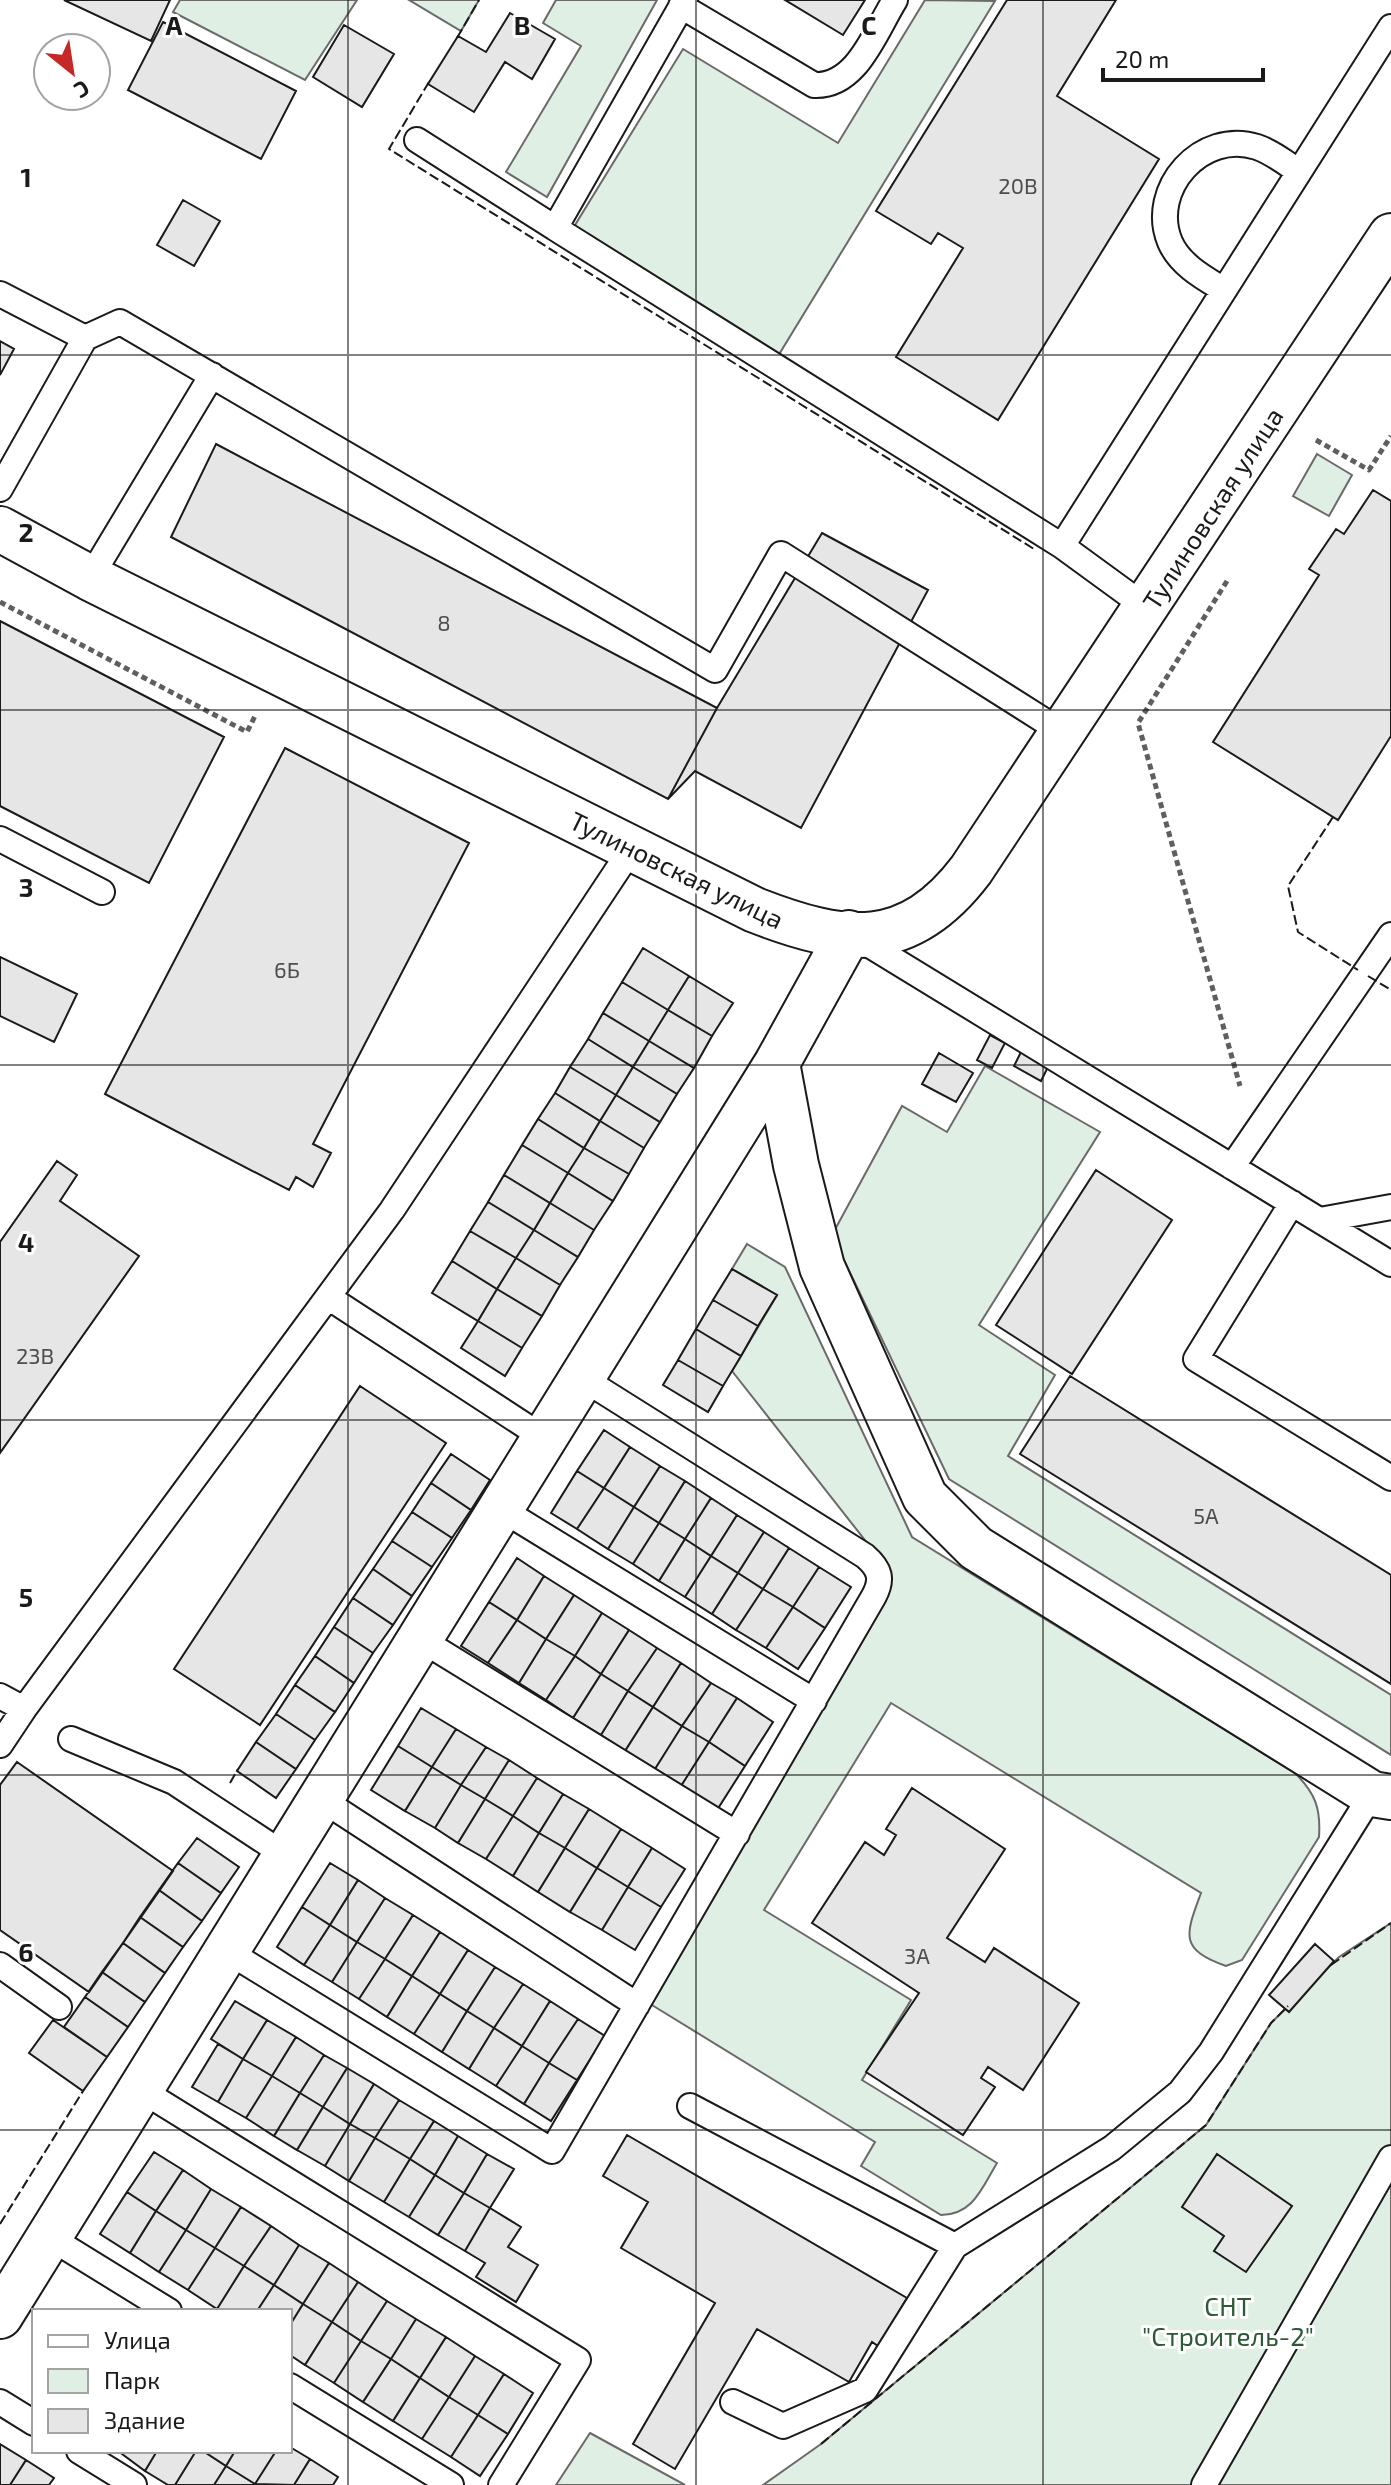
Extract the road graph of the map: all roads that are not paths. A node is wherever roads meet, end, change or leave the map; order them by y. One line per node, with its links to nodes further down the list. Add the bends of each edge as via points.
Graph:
1 (895, 0): 2 (lane, via 850,73 827,86 814,85)
2 (683, 3): 6 (lane)
3 (1391, 27): 5 (lane)
4 (417, 140): 6 (lane)
5 (1299, 172): 8 (lane); 8 (lane, via 1255,147 1233,144 1191,159 1176,177 1167,198 1170,242 1183,261)
6 (555, 228): 14 (lane)
7 (1391, 236): 16 (street, Тулиновская улица)
8 (1224, 290): 14 (lane)
9 (0, 294): 10 (lane)
10 (85, 338): 11 (lane, via 120,322); 12 (lane)
11 (212, 375): 15 (lane); 17 (lane, via 715,670 781,554)
12 (0, 489)
13 (0, 529): 15 (street, Тулиновская улица)
14 (1062, 546): 16 (lane)
15 (90, 578): 19 (street, Тулиновская улица)
16 (1147, 608): 17 (street, Тулиновская улица)
17 (1062, 732): 21 (street, Тулиновская улица, via 950,897 926,917 885,936)
18 (0, 839): 20 (lane)
19 (632, 848): 21 (street, Тулиновская улица, via 797,927); 29 (lane, via 392,1210)
20 (102, 892)
21 (849, 933): 23 (street); 24 (lane)
22 (1391, 935): 24 (lane)
23 (777, 1063): 30 (street); 40 (street, via 822,1267 925,1497 976,1548)
24 (1232, 1167): 25 (lane)
25 (1292, 1203): 27 (lane); 32 (lane, via 1196,1359)
26 (1391, 1207): 27 (lane)
27 (1320, 1220): 28 (lane)
28 (1391, 1264)
29 (328, 1297): 31 (lane); 37 (lane)
30 (582, 1378): 31 (street); 36 (lane, via 874,1564 879,1587)
31 (544, 1438): 33 (street)
32 (1391, 1478)
33 (501, 1509): 34 (street); 36 (lane)
34 (420, 1639): 41 (street); 42 (lane)
35 (0, 1696): 37 (lane)
36 (814, 1701): 42 (lane)
37 (24, 1709): 39 (lane)
38 (71, 1739): 43 (lane, via 174,1782)
39 (0, 1745)
40 (1381, 1795): 52 (lane, via 1180,2092 1112,2148)
41 (321, 1799): 43 (street); 46 (lane)
42 (737, 1834): 46 (lane)
43 (285, 1855): 44 (street)
44 (227, 1951): 46 (lane, via 552,2151); 48 (street)
45 (0, 1965): 47 (lane)
46 (637, 2005)
47 (59, 2007)
48 (141, 2090): 51 (street); 62 (lane, via 578,2360)
49 (690, 2106): 52 (lane)
50 (1391, 2158): 63 (lane)
51 (49, 2237): 53 (lane); 54 (street)
52 (955, 2246): 57 (lane, via 865,2390 783,2426)
53 (166, 2309)
54 (0, 2316)
55 (292, 2387): 61 (lane)
56 (0, 2402): 58 (lane)
57 (733, 2402)
58 (32, 2422)
59 (82, 2453): 60 (lane)
60 (134, 2485)
61 (451, 2485)
62 (501, 2485)
63 (1204, 2485)

